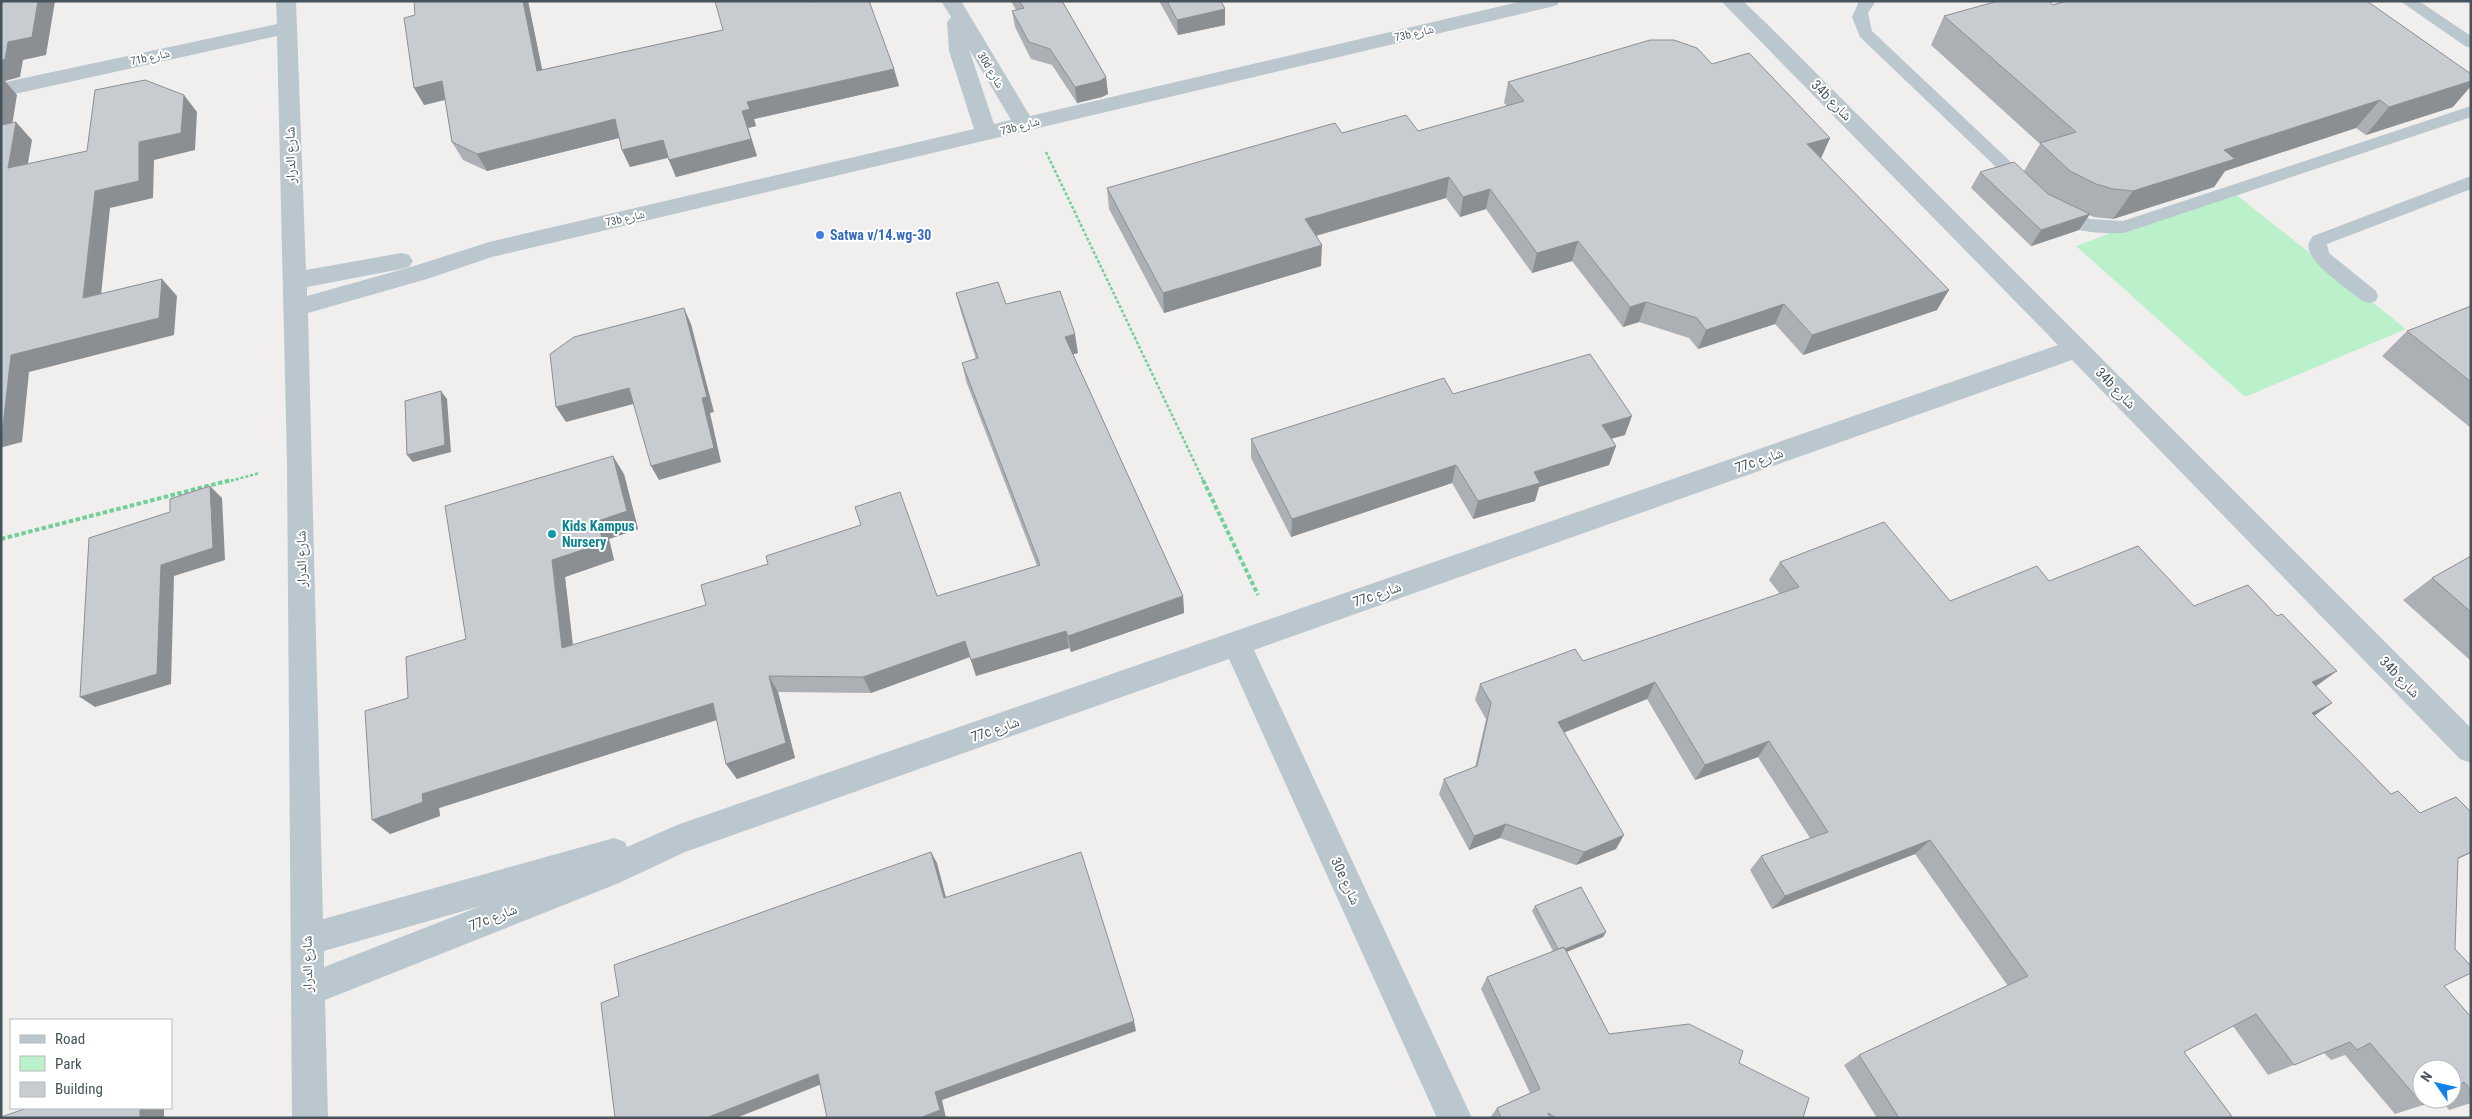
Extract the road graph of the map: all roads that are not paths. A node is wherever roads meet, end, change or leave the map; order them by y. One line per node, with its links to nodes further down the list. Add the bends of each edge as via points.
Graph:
1 (286, 1): 9 (street, شارع الدرار)
2 (1550, 1): 13 (street, 73b شارع)
3 (1731, 1): 8 (street, 34b شارع)
4 (1747, 1): 8 (street, 34b شارع)
5 (1868, 1): 12 (lane, via 1860,12 1859,23 1866,34 2041,200 2062,216 2082,224 2124,227)
6 (2408, 1): 10 (lane)
7 (954, 8): 13 (street, 30d شارع); 14 (street, 30d شارع, via 959,51)
8 (1760, 28): 20 (street, 34b شارع)
9 (287, 35): 11 (street, 71b شارع, via 79,82); 17 (street, شارع الدرار)
10 (2471, 43)
11 (8, 89)
12 (2471, 111)
13 (1028, 123): 14 (street, 73b شارع)
14 (986, 134): 16 (street, 73b شارع)
15 (2471, 182): 18 (lane, via 2319,240 2316,246 2323,258)
16 (490, 250): 17 (street, 73b شارع, via 443,253); 19 (street, 73b شارع)
17 (293, 281): 19 (street, شارع الدرار)
18 (2369, 296)
19 (294, 308): 24 (street, شارع الدرار, via 300,463)
20 (2077, 348): 21 (street, 77c شارع); 22 (street, 34b شارع)
21 (1236, 644): 23 (street, 77c شارع); 27 (street, 30e شارع)
22 (2471, 749)
23 (676, 840): 24 (street, 77c شارع, via 606,854); 25 (street, 77c شارع, via 608,872)
24 (307, 940): 25 (street, شارع الدرار)
25 (308, 990): 26 (street, شارع الدرار)
26 (310, 1118)
27 (1455, 1118)

